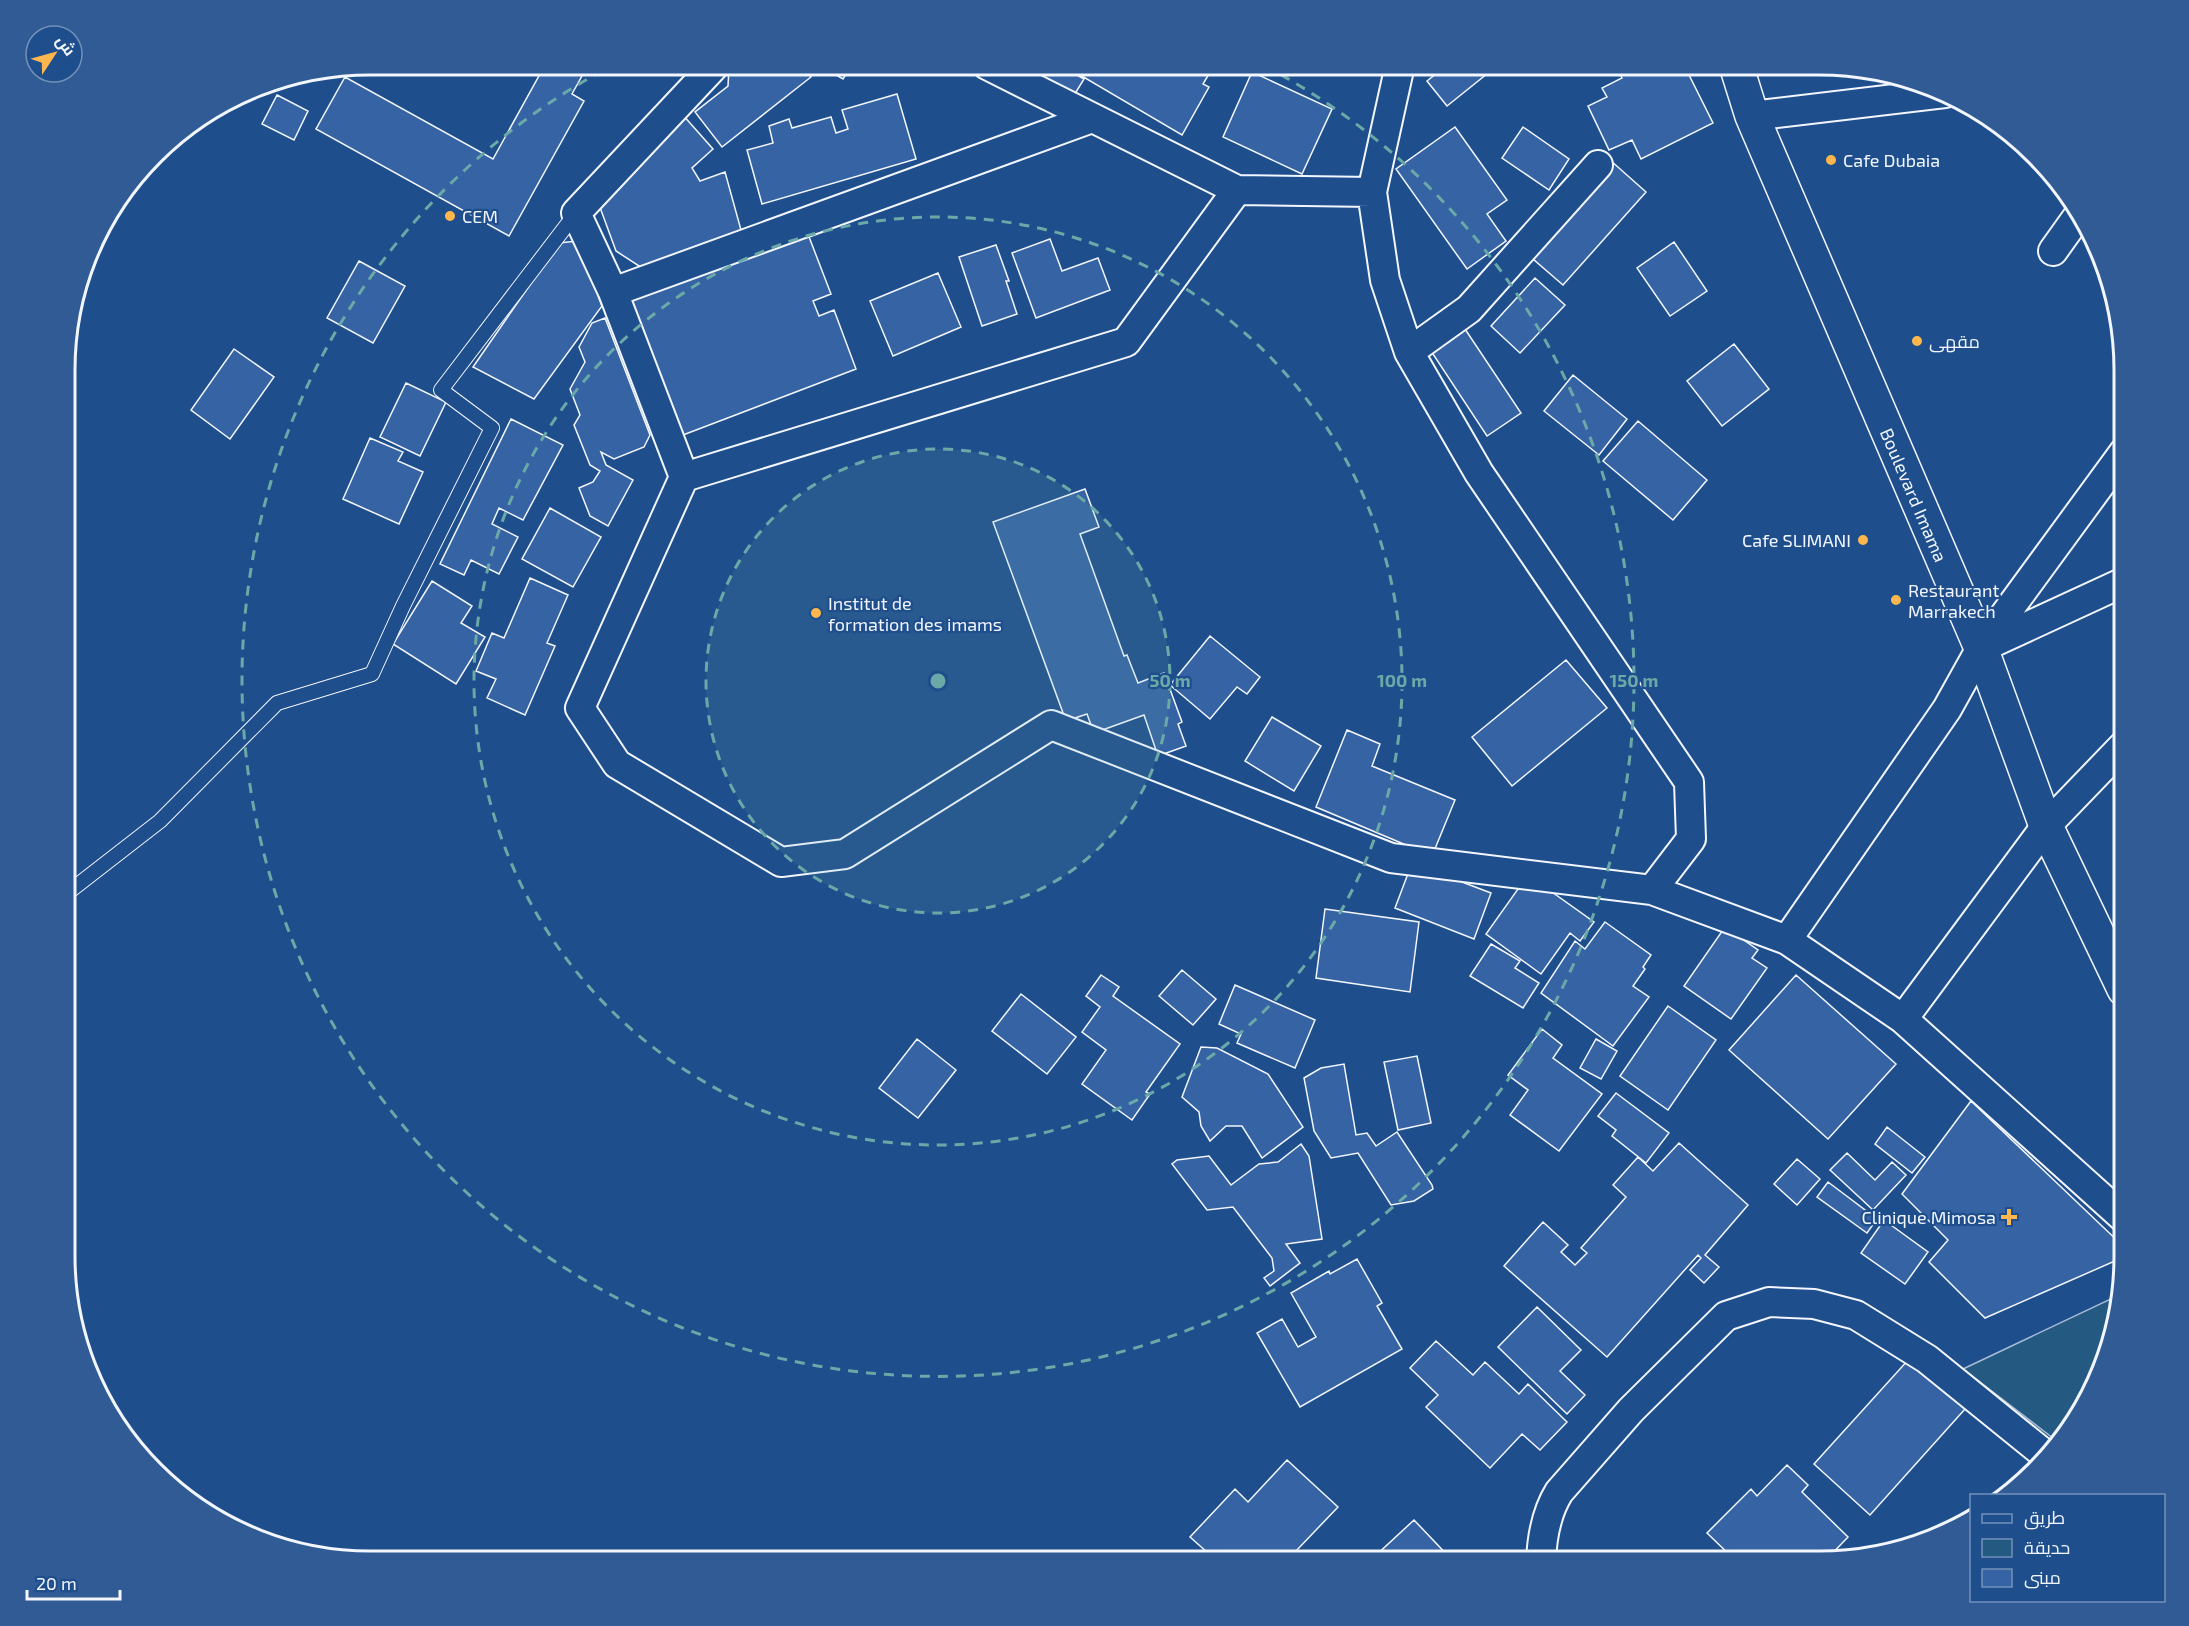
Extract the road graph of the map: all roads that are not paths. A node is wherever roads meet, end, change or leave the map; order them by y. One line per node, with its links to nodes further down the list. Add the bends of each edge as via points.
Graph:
1 (706, 75): 11 (street)
2 (1007, 75): 7 (street)
3 (1393, 75): 10 (street)
4 (1739, 75): 6 (main road, Boulevard Imama)
5 (1927, 95): 6 (street)
6 (1752, 116): 19 (main road, Boulevard Imama)
7 (1092, 118): 9 (street); 14 (street)
8 (1598, 165): 15 (street, via 1469,309)
9 (1237, 190): 10 (street); 17 (street, via 1126,342)
10 (1372, 192): 15 (street, via 1385,280)
11 (576, 213): 14 (street); 22 (lane, via 441,390 492,428 372,674 277,703 160,821)
12 (2074, 222): 13 (street)
13 (2053, 251)
14 (613, 292): 17 (street)
15 (1409, 352): 23 (street, via 1479,473 1689,782 1691,839)
16 (2114, 466): 19 (street)
17 (684, 477): 23 (street, via 580,708 617,764 782,862 845,854 1052,725 1391,858)
18 (2114, 587): 19 (street)
19 (1981, 648): 21 (main road, Boulevard Imama); 24 (street, via 1947,709)
20 (2114, 755): 21 (street)
21 (2046, 826): 25 (main road, Boulevard Imama); 26 (street)
22 (75, 887)
23 (1652, 890): 24 (street)
24 (1787, 940): 26 (street)
25 (2114, 968)
26 (1903, 1018): 27 (street)
27 (2114, 1209)
28 (2040, 1451): 29 (street, via 1927,1359 1856,1315 1814,1304 1769,1302 1726,1316 1631,1410 1554,1499)
29 (1541, 1551)

